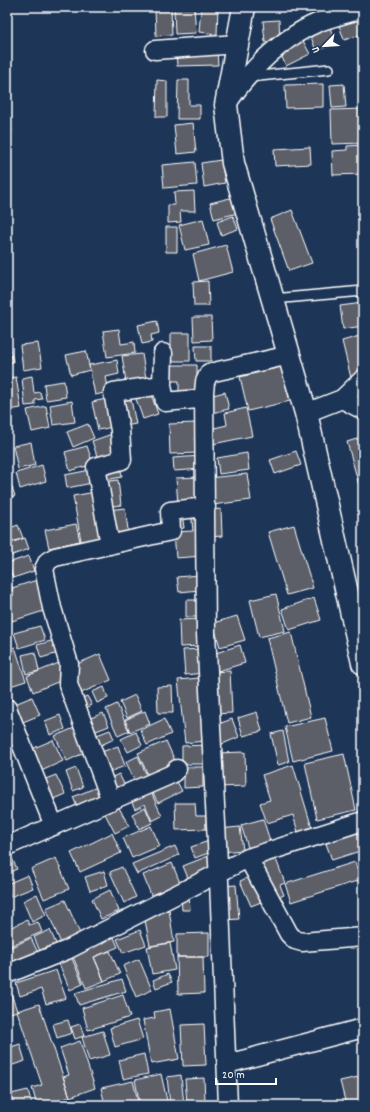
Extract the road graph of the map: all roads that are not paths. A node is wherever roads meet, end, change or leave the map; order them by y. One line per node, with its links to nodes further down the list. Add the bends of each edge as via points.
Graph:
1 (244, 7): 3 (main road)
2 (363, 9): 6 (street, via 319,22 303,31 262,60)
3 (237, 44): 4 (street); 7 (main road)
4 (155, 50)
5 (329, 69): 6 (lane)
6 (245, 77): 7 (street)
7 (226, 105): 9 (main road, via 233,163)
8 (363, 291): 9 (lane)
9 (273, 299): 11 (main road)
10 (163, 353): 13 (street)
11 (290, 355): 15 (street, via 209,373 205,382); 17 (main road)
12 (363, 379): 14 (street)
13 (162, 385): 15 (street, via 165,402 198,399); 19 (street, via 113,392 122,460 96,467)
14 (342, 399): 16 (street); 17 (street)
15 (204, 401): 18 (street)
16 (363, 410)
17 (306, 413): 20 (main road)
18 (206, 507): 19 (street, via 170,511 171,531); 28 (street, via 206,633)
19 (110, 545): 23 (street, via 55,557 48,561 44,569 52,608 69,664 68,684)
20 (363, 659)
21 (7, 708): 25 (street)
22 (177, 769): 23 (street, via 172,774)
23 (111, 801): 25 (street)
24 (363, 821): 27 (street)
25 (54, 826): 26 (street)
26 (7, 846)
27 (248, 858): 28 (street); 29 (street, via 289,934 296,940 302,942)
28 (217, 874): 30 (street, via 67,950); 32 (street)
29 (363, 937)
30 (7, 974)
31 (363, 1028): 32 (street)
32 (227, 1064): 33 (street)
33 (228, 1105)

